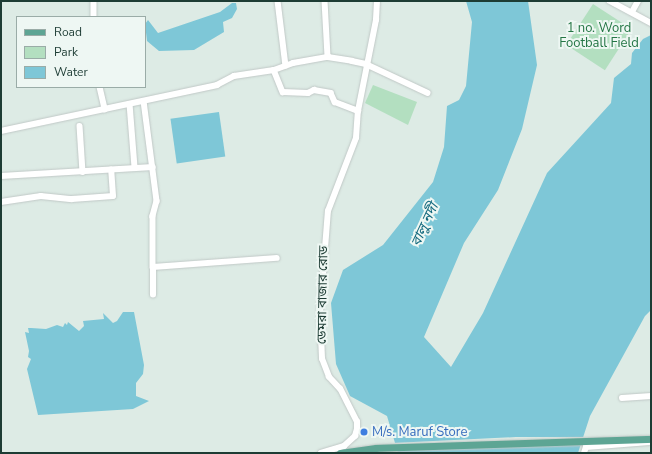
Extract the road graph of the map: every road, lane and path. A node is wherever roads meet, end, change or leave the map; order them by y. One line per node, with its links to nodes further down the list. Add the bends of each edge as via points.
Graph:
1 (94, 1): 8 (street)
2 (278, 1): 12 (street)
3 (325, 1): 10 (street)
4 (377, 1): 11 (street, ডেমরা বাজার রোড, via 376,20)
5 (610, 1): 7 (street)
6 (638, 1): 7 (street)
7 (632, 12): 9 (street)
8 (94, 16)
9 (651, 23)
10 (328, 57): 11 (street); 12 (street)
11 (366, 64): 15 (street); 19 (street, ডেমরা বাজার রোড)
12 (286, 66): 13 (street)
13 (274, 70): 16 (street, via 234,76 217,85); 19 (street, via 283,92 308,93 314,90 331,93 335,102)
14 (100, 88): 18 (street)
15 (428, 93)
16 (144, 101): 17 (street); 22 (street)
17 (130, 104): 18 (street); 23 (street)
18 (105, 109): 21 (street)
19 (358, 111): 34 (street, ডেমরা বাজার রোড, via 356,138 328,211 320,312 322,359 329,377 340,389 357,422 357,429 355,436 344,446)
20 (80, 126): 25 (street)
21 (1, 131)
22 (154, 167): 23 (street); 29 (street, via 157,201 153,216)
23 (135, 168): 24 (street)
24 (111, 170): 25 (street); 27 (street, via 113,196 72,199 41,196)
25 (83, 172): 26 (street)
26 (1, 176)
27 (1, 202)
28 (277, 258): 29 (street)
29 (153, 267): 30 (street)
30 (153, 295)
31 (651, 396): 32 (street)
32 (622, 398)
33 (651, 441): 35 (main road, via 376,448); 36 (street, via 586,447)
34 (321, 453)
35 (340, 453)
36 (584, 453)

